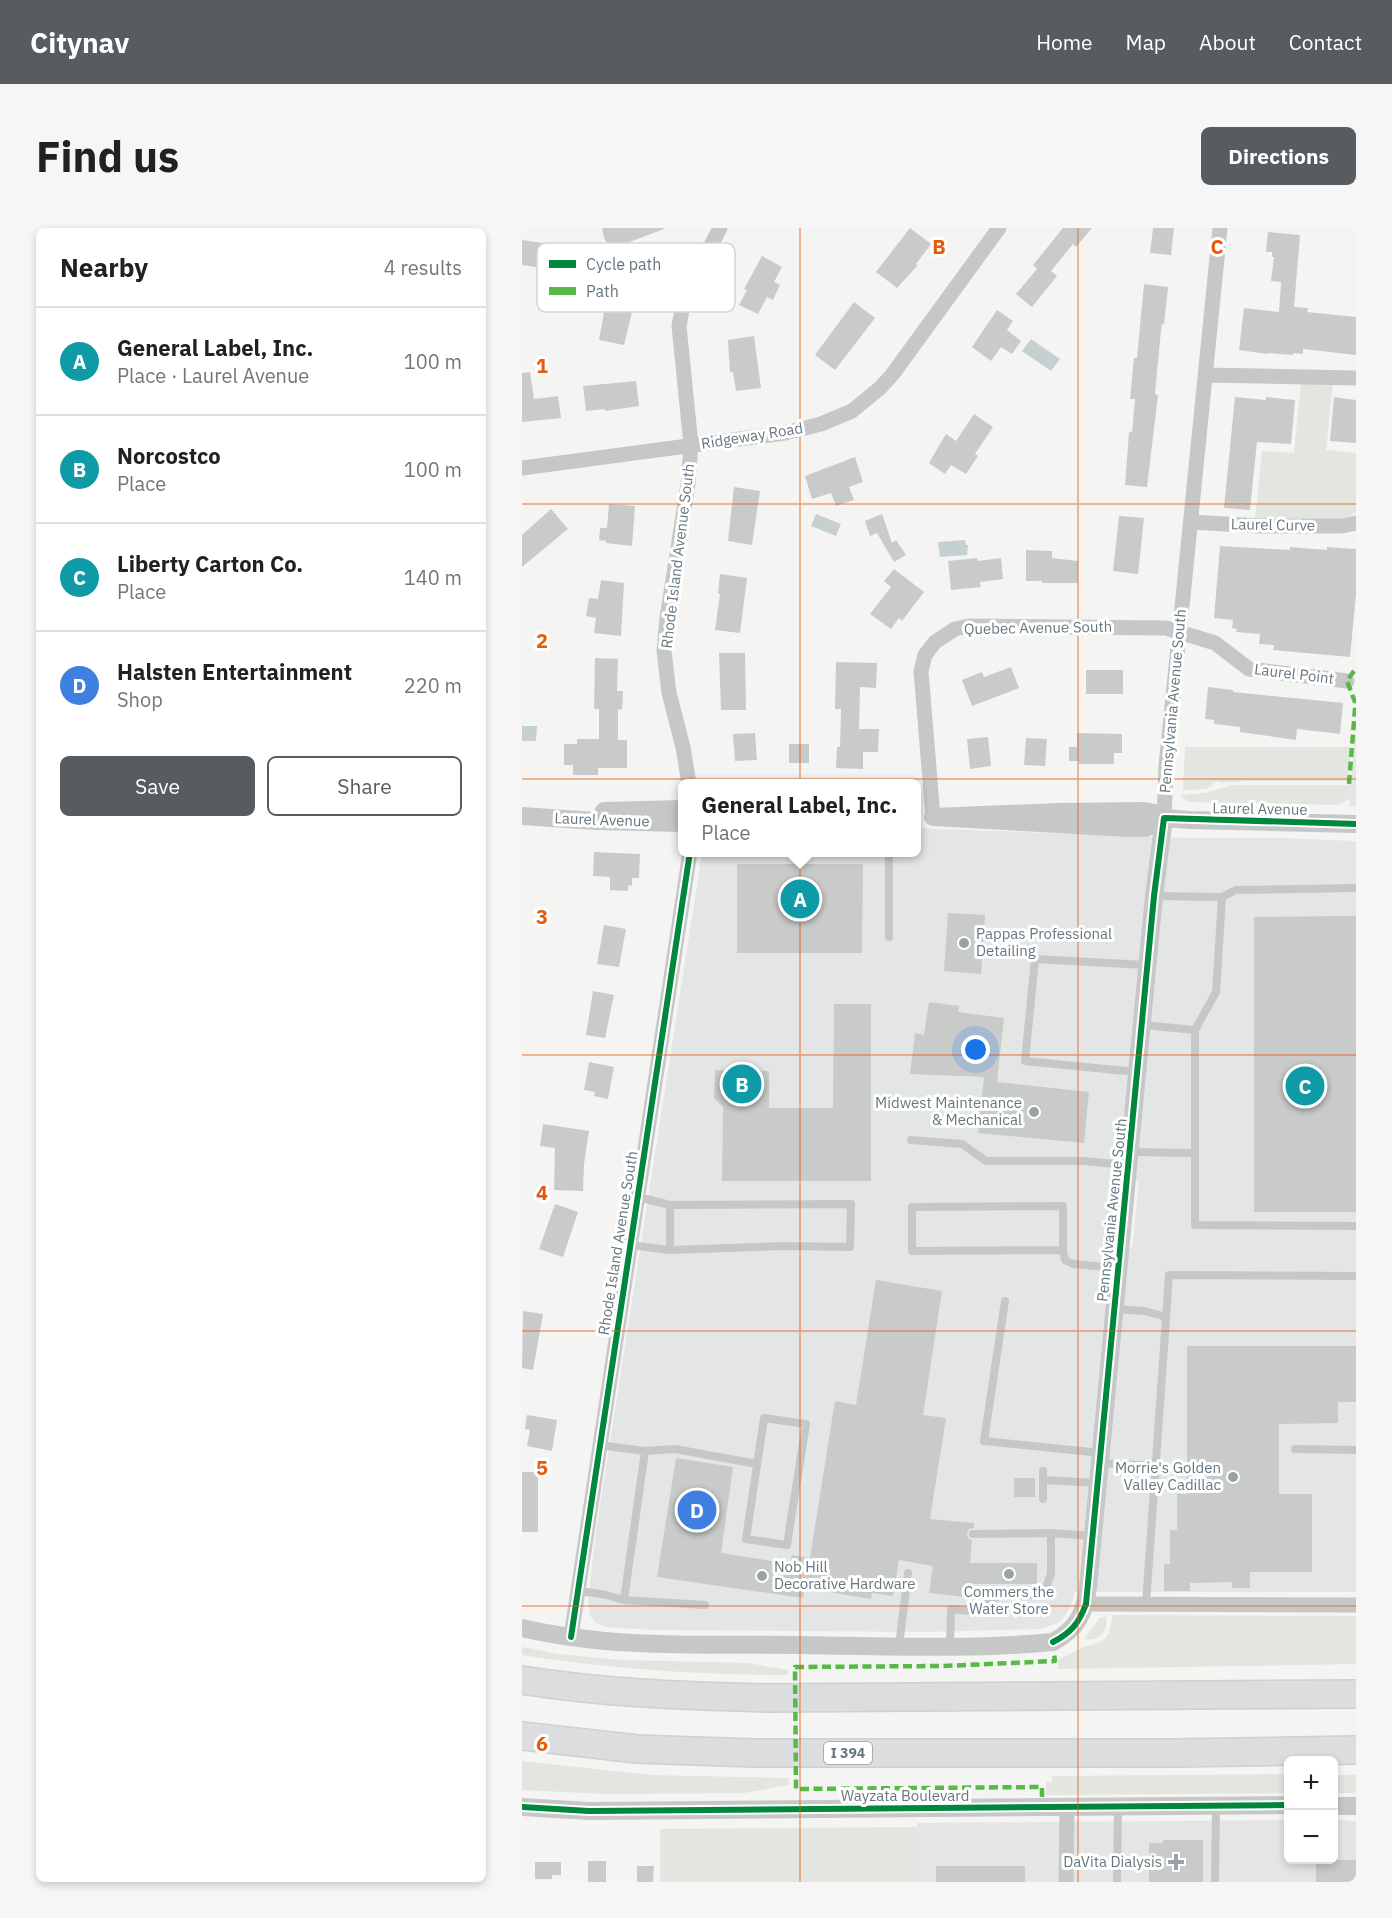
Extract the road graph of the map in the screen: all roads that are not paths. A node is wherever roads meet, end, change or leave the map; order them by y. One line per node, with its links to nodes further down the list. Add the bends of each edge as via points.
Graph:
1 (720, 228): 4 (street, Rhode Island Avenue South)
2 (999, 228): 8 (street, Ridgeway Road, via 892,375 866,400 836,418 806,429)
3 (1220, 228): 6 (street, Pennsylvania Avenue South)
4 (712, 243)
5 (680, 312): 8 (street, Rhode Island Avenue South, via 679,339)
6 (1206, 375): 7 (street); 10 (street, Pennsylvania Avenue South)
7 (1356, 378)
8 (691, 445): 9 (street, Ridgeway Road); 14 (street, Rhode Island Avenue South, via 664,651)
9 (522, 468)
10 (1191, 522): 11 (street, Laurel Curve, via 1259,526); 12 (street, Pennsylvania Avenue South)
11 (1356, 523)
12 (1179, 633): 13 (street, Laurel Point, via 1215,643 1249,669); 17 (street, Quebec Avenue South, via 1158,627 969,626 941,637 922,663 920,681); 18 (street, Pennsylvania Avenue South)
13 (1347, 681)
14 (688, 779)
15 (678, 809): 16 (street, Laurel Avenue)
16 (522, 816): 19 (street, Laurel Avenue)
17 (925, 817): 18 (street, Laurel Avenue, via 1144,810)
18 (1164, 818): 20 (street, Laurel Avenue); 24 (street, Pennsylvania Avenue South)
19 (678, 822)
20 (1356, 824)
21 (689, 857): 34 (street, Rhode Island Avenue South)
22 (890, 857): 26 (lane)
23 (1356, 888): 25 (lane, via 1236,890)
24 (1154, 896): 25 (lane); 27 (street, Pennsylvania Avenue South)
25 (1222, 897): 29 (lane, via 1216,992)
26 (889, 936)
27 (1148, 965): 28 (street, Pennsylvania Avenue South); 30 (lane, via 1035,959 1028,1027 1025,1061)
28 (1142, 1025): 29 (lane); 30 (street, Pennsylvania Avenue South)
29 (1195, 1030): 32 (lane)
30 (1137, 1072): 33 (street, Pennsylvania Avenue South)
31 (910, 1140): 33 (lane, via 962,1144 986,1161)
32 (1195, 1153): 33 (lane); 36 (lane, via 1195,1225)
33 (1129, 1158): 40 (street, Pennsylvania Avenue South)
34 (638, 1197): 35 (lane); 37 (street, Rhode Island Avenue South)
35 (670, 1205): 38 (lane); 38 (lane, via 850,1204 850,1247)
36 (1356, 1226)
37 (630, 1245): 38 (lane); 45 (street, Rhode Island Avenue South)
38 (670, 1250)
39 (1063, 1250): 39 (lane, via 912,1251 912,1207 1063,1206); 40 (lane, via 1065,1260 1073,1264)
40 (1119, 1269): 43 (street, Pennsylvania Avenue South)
41 (1356, 1276): 44 (lane, via 1169,1275)
42 (1005, 1301): 49 (lane, via 984,1441)
43 (1115, 1309): 44 (lane); 49 (street, Pennsylvania Avenue South)
44 (1166, 1317): 51 (lane)
45 (599, 1445): 48 (lane); 58 (street, Rhode Island Avenue South)
46 (1295, 1449): 47 (lane)
47 (1356, 1450)
48 (645, 1451): 50 (lane, via 675,1449); 59 (lane)
49 (1100, 1458): 51 (lane); 52 (street, Pennsylvania Avenue South)
50 (757, 1464): 50 (lane, via 746,1539 788,1545 806,1424 764,1418)
51 (1156, 1466): 62 (lane)
52 (1098, 1483): 53 (lane, via 1043,1475); 56 (street, Pennsylvania Avenue South)
53 (1043, 1499)
54 (1051, 1533): 55 (lane); 56 (lane); 66 (lane, via 1051,1574 1043,1595 999,1596 970,1611 951,1609)
55 (973, 1534)
56 (1094, 1536): 60 (street, Pennsylvania Avenue South)
57 (908, 1573): 67 (lane)
58 (576, 1591): 59 (lane); 65 (street, Rhode Island Avenue South)
59 (624, 1600): 61 (lane)
60 (1086, 1604): 62 (street); 66 (street, via 1073,1629 1053,1642)
61 (705, 1605)
62 (1146, 1605): 63 (street)
63 (1356, 1605)
64 (522, 1628): 65 (street)
65 (571, 1636): 67 (street, via 650,1644)
66 (950, 1645): 67 (street)
67 (899, 1646)
68 (1356, 1678): 71 (highway)
69 (522, 1680): 71 (highway, via 693,1696)
70 (1356, 1694): 71 (highway)
71 (1100, 1696)
72 (522, 1736): 74 (highway, I 394, via 683,1752)
73 (1356, 1750): 74 (highway, I 394)
74 (1175, 1753): 75 (highway)
75 (1284, 1762)
76 (1338, 1766): 77 (highway)
77 (1356, 1767)
78 (1284, 1805): 80 (street, Wayzata Boulevard)
79 (1118, 1806): 80 (street, Wayzata Boulevard); 84 (street, Wayzata Boulevard); 86 (lane)
80 (1216, 1806): 87 (lane)
81 (1338, 1806): 82 (street)
82 (1356, 1806)
83 (522, 1807): 84 (street, Wayzata Boulevard, via 600,1811)
84 (1067, 1807): 85 (street)
85 (1066, 1882)
86 (1117, 1882)
87 (1215, 1882)

